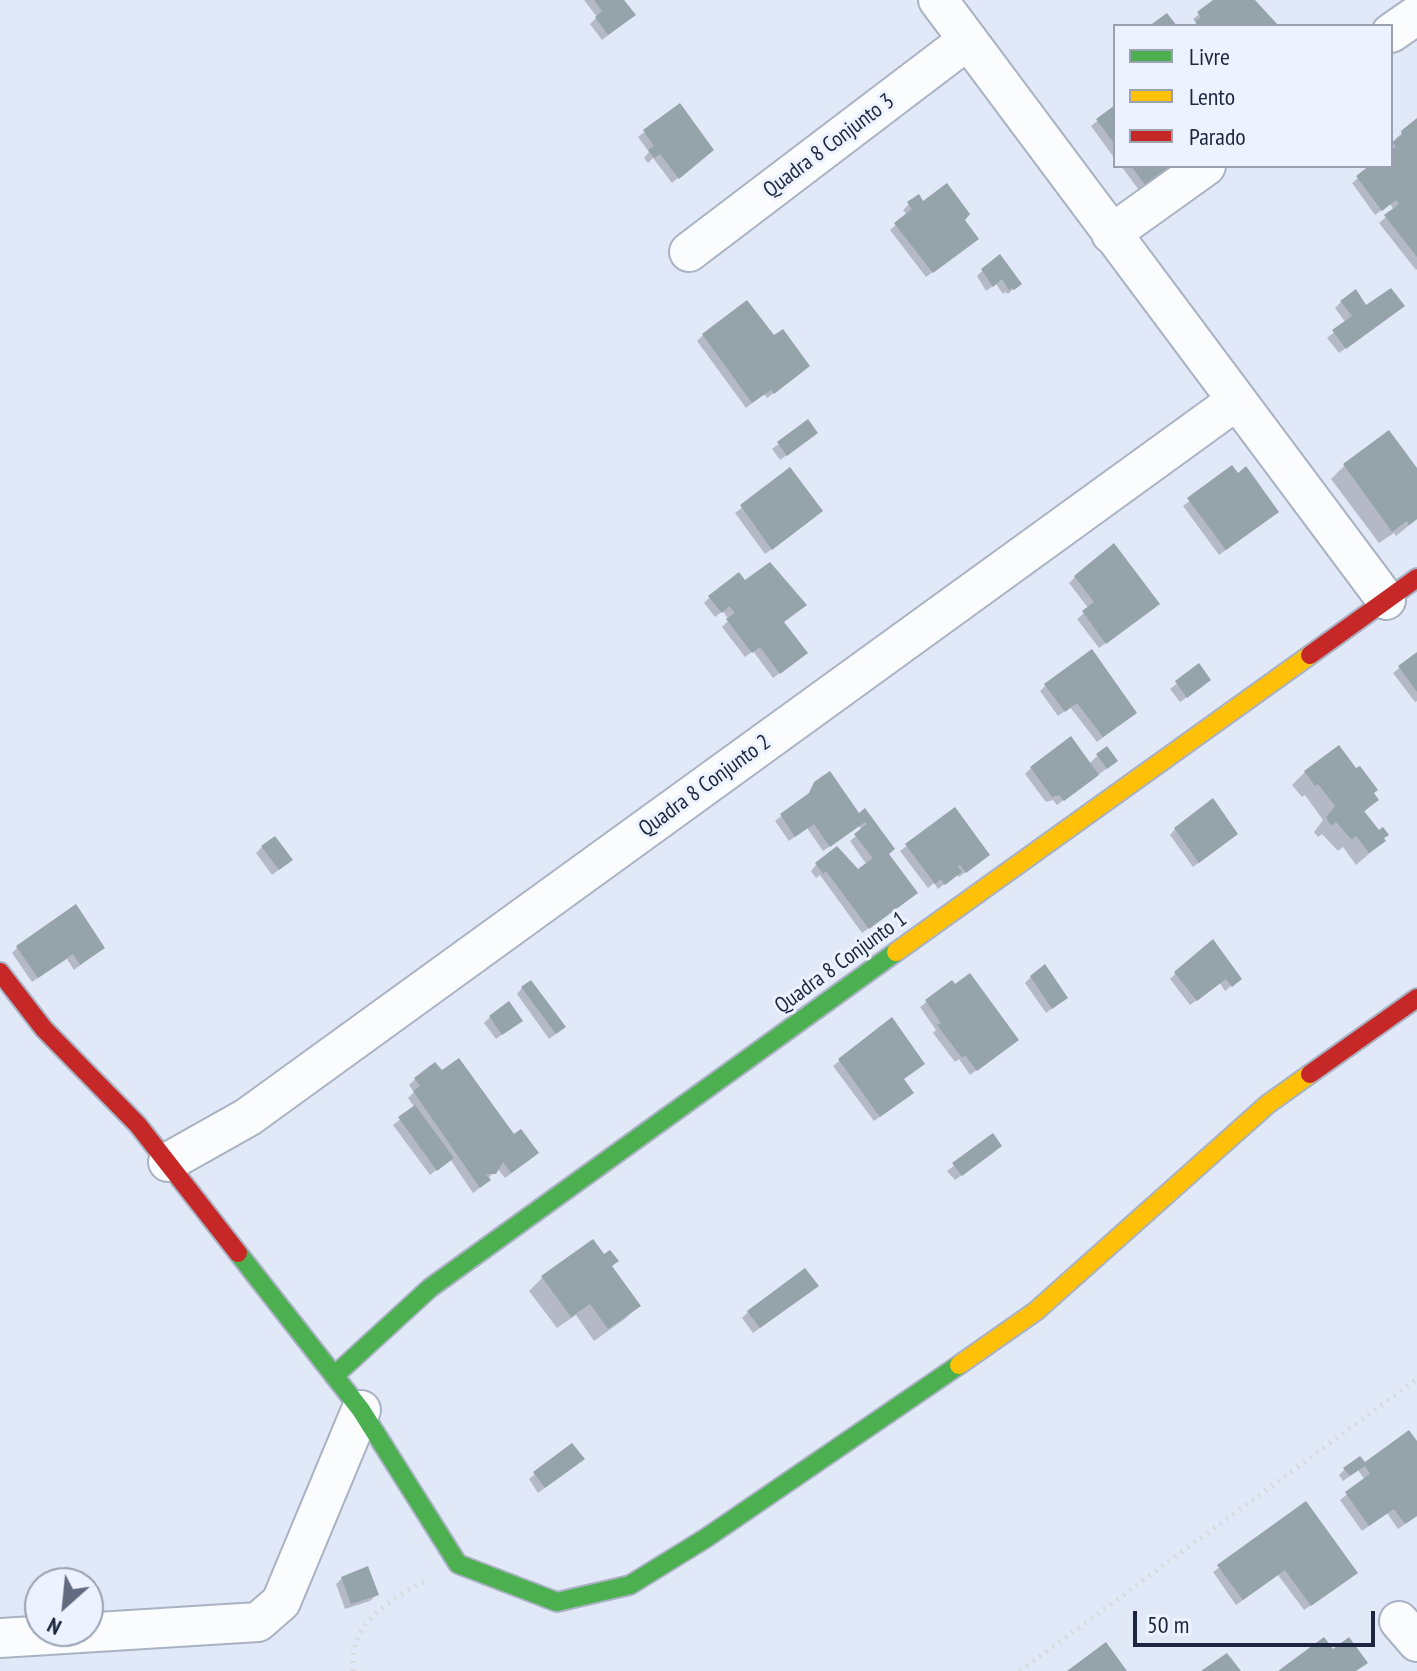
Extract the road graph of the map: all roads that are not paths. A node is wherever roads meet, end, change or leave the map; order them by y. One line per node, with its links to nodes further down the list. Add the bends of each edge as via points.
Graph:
1 (938, 0): 4 (street)
2 (1417, 15): 3 (street)
3 (1393, 32)
4 (968, 40): 6 (street); 7 (street, Quadra 8 Conjunto 3)
5 (1203, 168): 6 (street)
6 (1111, 234): 8 (street)
7 (689, 252)
8 (1236, 401): 10 (street); 13 (street, Quadra 8 Conjunto 2, via 248,1117)
9 (1417, 578): 10 (street, Quadra 8 Conjunto 1)
10 (1386, 600): 14 (street, Quadra 8 Conjunto 1, via 430,1288)
11 (0, 972): 13 (street, via 44,1029)
12 (1417, 998): 15 (street, via 1268,1104 1036,1311 786,1485 630,1585 557,1602 458,1564)
13 (168, 1162): 14 (street)
14 (334, 1376): 15 (street)
15 (361, 1410): 16 (street, via 281,1602 258,1622)
16 (0, 1638)

